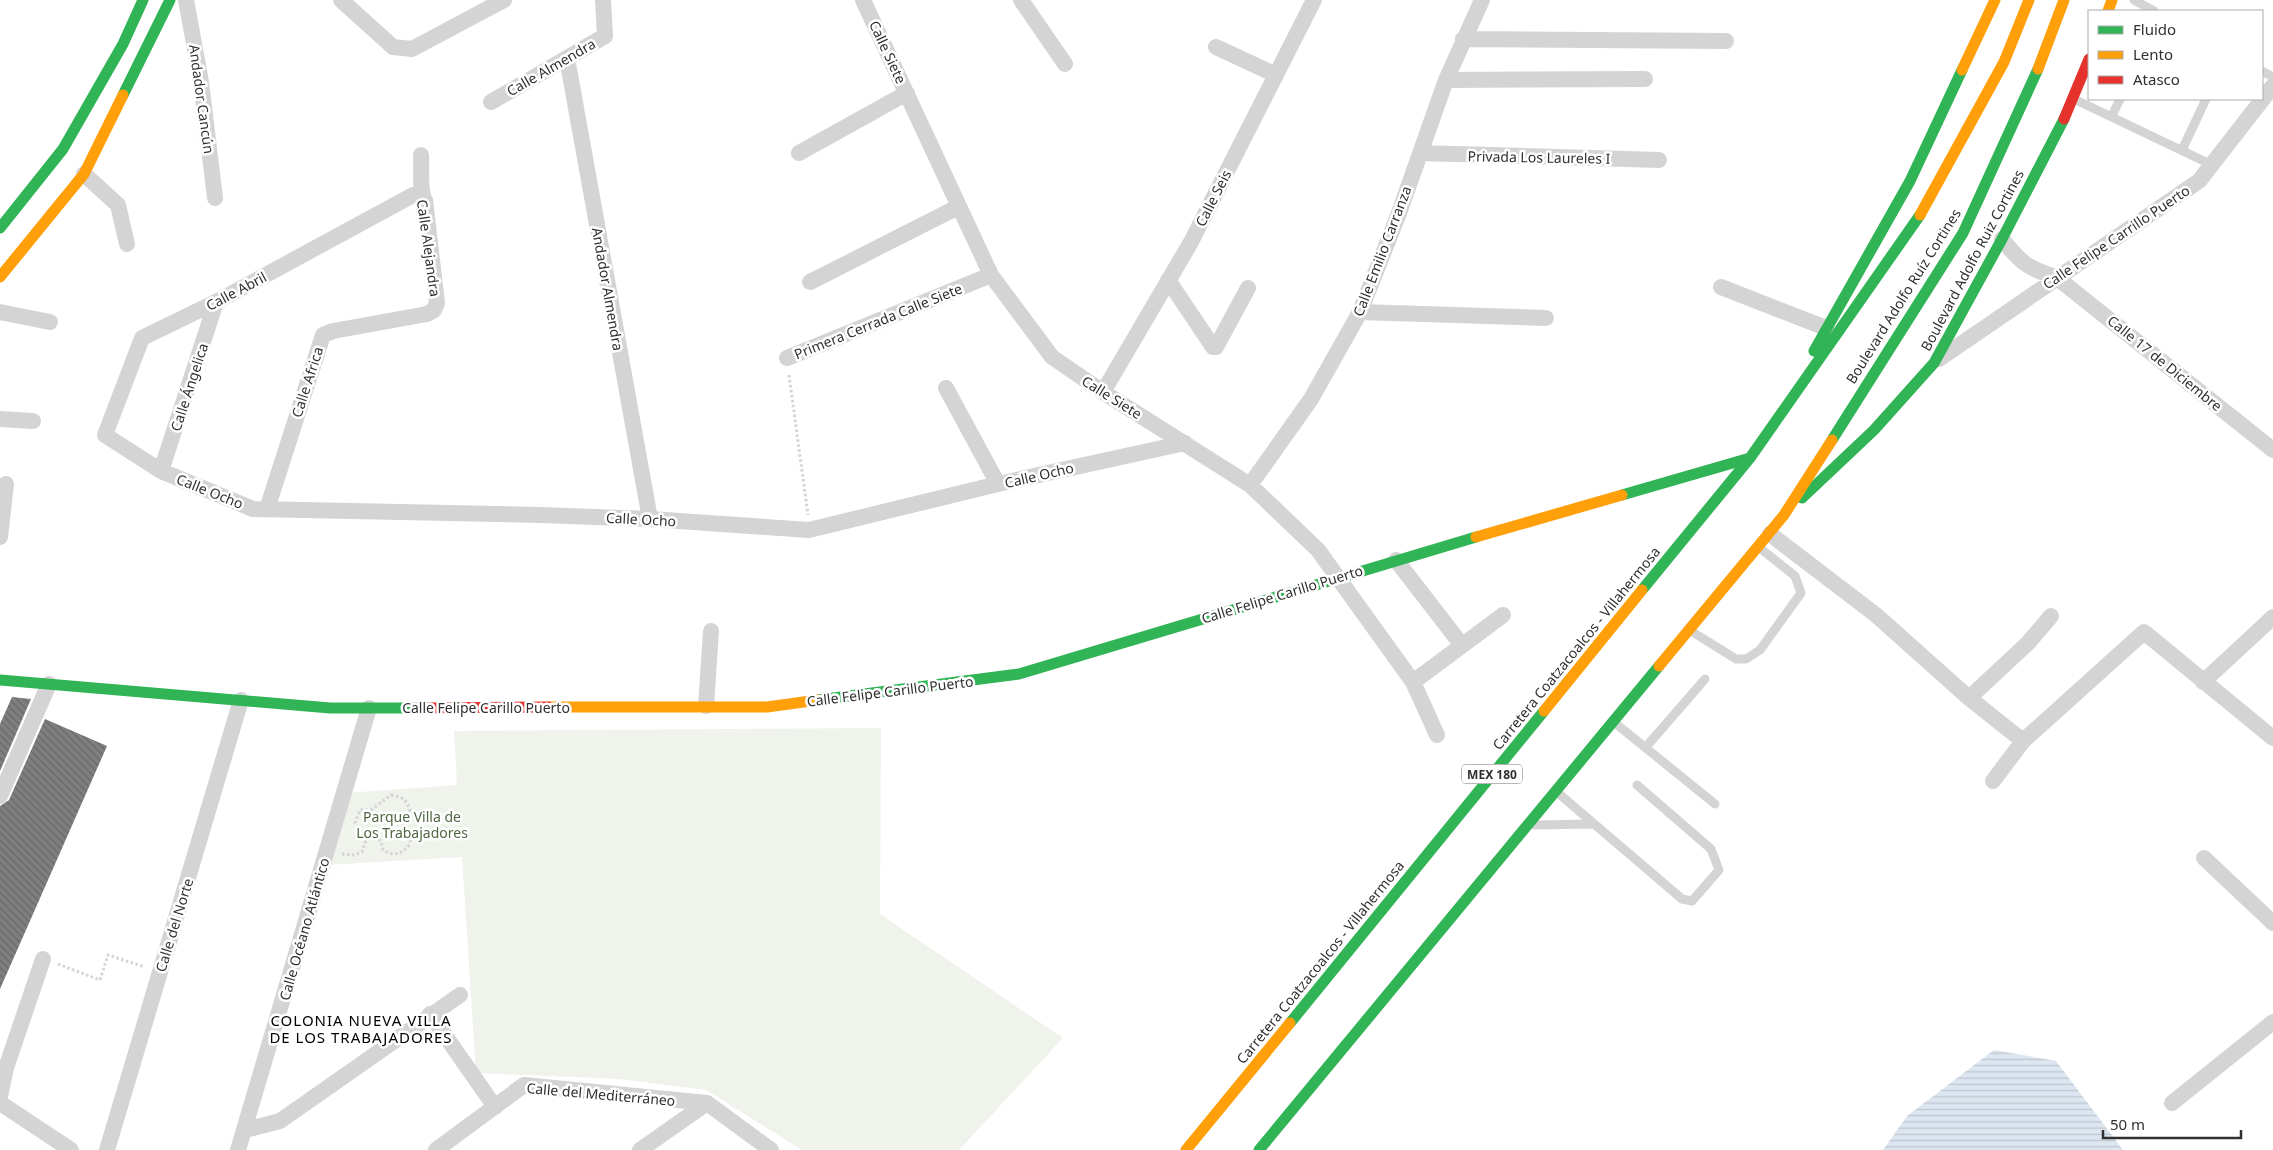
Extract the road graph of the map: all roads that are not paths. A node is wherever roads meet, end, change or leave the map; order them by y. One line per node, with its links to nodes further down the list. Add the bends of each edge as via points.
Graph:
1 (143, 0): 44 (main road, via 123,44 63,149)
2 (170, 0): 40 (main road)
3 (186, 0): 42 (street, Andador Cancún, via 201,82)
4 (342, 0): 5 (street, via 393,47 412,49)
5 (504, 0)
6 (603, 0): 19 (street, Calle Almendra, via 605,36)
7 (863, 0): 26 (street, Calle Siete)
8 (1021, 0): 21 (street)
9 (1314, 0): 22 (street, Calle Seis)
10 (1482, 0): 16 (street, Calle Emilio Carranza)
11 (1996, 0): 60 (main road, via 1910,181)
12 (2029, 0): 65 (main road, Boulevard Adolfo Ruíz Cortines, via 2004,62 1916,222)
13 (2064, 0): 77 (main road, Boulevard Adolfo Ruíz Cortines, via 2031,88 1963,233)
14 (2134, 0): 15 (lane)
15 (2152, 10)
16 (1463, 39): 17 (street); 24 (street, Calle Emilio Carranza)
17 (1726, 41)
18 (1216, 47): 22 (street)
19 (567, 58): 32 (street, Calle Almendra); 78 (street, Andador Almendra)
20 (2088, 62): 27 (main road, Boulevard Adolfo Ruiz Cortines)
21 (1065, 64)
22 (1276, 75): 50 (street, Calle Seis, via 1191,242)
23 (1645, 79): 24 (street)
24 (1446, 80): 36 (street, Calle Emilio Carranza)
25 (2273, 86): 28 (street, Calle Felipe Carrillo Puerto)
26 (907, 93): 35 (street); 43 (street, Calle Siete)
27 (2074, 99): 33 (lane); 45 (main road, Boulevard Adolfo Ruiz Cortines)
28 (2263, 99)
29 (2120, 100): 33 (lane)
30 (2206, 100): 34 (lane)
31 (2262, 100): 39 (street, Calle Felipe Carrillo Puerto)
32 (491, 102)
33 (2112, 116): 34 (lane)
34 (2182, 150): 39 (lane)
35 (799, 153)
36 (1420, 154): 38 (street, Privada Los Laureles I); 57 (street, Calle Emilio Carranza)
37 (421, 155): 41 (street, Calle Alejandra)
38 (1658, 160)
39 (2212, 165): 49 (street, Calle Felipe Carrillo Puerto, via 2198,182)
40 (84, 174): 46 (street, via 118,205); 48 (main road)
41 (421, 194): 54 (street, Calle Abril, via 413,195); 55 (street, Calle Alejandra, via 425,200 437,303)
42 (215, 198)
43 (958, 207): 47 (street, Calle Siete); 51 (street)
44 (0, 228)
45 (2002, 239): 49 (street, via 2031,270); 62 (main road, Boulevard Adolfo Ruiz Cortines)
46 (126, 244)
47 (991, 275): 61 (street, Primera Cerrada Calle Siete); 64 (street, Calle Siete, via 1052,356)
48 (0, 277)
49 (2056, 277): 62 (street, Calle Felipe Carrillo Puerto); 70 (street, Calle 17 de Diciembre)
50 (1168, 280): 53 (street, via 1216,347); 64 (street, Calle Seis)
51 (810, 282)
52 (1722, 287): 60 (street)
53 (1248, 288)
54 (216, 302): 68 (street, Calle Abril, via 142,338); 72 (street, Calle Ángelica)
55 (434, 310): 76 (street, Calle Africa, via 323,335)
56 (0, 312): 59 (street)
57 (1360, 312): 58 (street); 75 (street, Calle Emilio Carranza, via 1311,399)
58 (1546, 318)
59 (50, 322)
60 (1826, 328): 65 (main road)
61 (787, 358)
62 (1934, 363): 77 (main road, Boulevard Adolfo Ruiz Cortines, via 1874,430)
63 (946, 388): 74 (street)
64 (1103, 392): 69 (street, Calle Siete)
65 (1793, 393): 71 (main road, Carretera Coatzacoalcos - Villahermosa / MEX 180)
66 (0, 419): 67 (street)
67 (33, 421)
68 (105, 435): 72 (street, Calle Ocho)
69 (1185, 443): 74 (street, Calle Ocho); 75 (street, Calle Siete)
70 (2273, 450)
71 (1750, 458): 82 (main road, Calle Felipe Carillo Puerto); 129 (main road, Carretera Coatzacoalcos - Villahermosa / MEX 180)
72 (161, 471): 76 (street, Calle Ocho, via 253,509)
73 (6, 484): 80 (street)
74 (998, 484): 78 (street, Calle Ocho, via 809,530)
75 (1250, 485): 83 (street, Calle Siete, via 1318,550)
76 (267, 510): 78 (street, Calle Ocho)
77 (1784, 515): 79 (main road)
78 (650, 519)
79 (1770, 534): 81 (main road); 95 (street, via 1876,615)
80 (0, 537)
81 (1759, 546): 87 (main road); 87 (lane, via 1795,576 1802,593 1760,650 1746,659 1736,659)
82 (1396, 560): 83 (main road, Calle Felipe Carillo Puerto); 89 (street)
83 (1337, 578): 92 (street, Calle Siete); 97 (main road, Calle Felipe Carillo Puerto, via 1019,674 767,707)
84 (1503, 615): 89 (street)
85 (2052, 616): 95 (street)
86 (2273, 617): 93 (street)
87 (1689, 630): 99 (main road)
88 (711, 631): 97 (street)
89 (1461, 644): 92 (street)
90 (1705, 679): 103 (lane)
91 (0, 680): 94 (main road, Calle Felipe Carillo Puerto)
92 (1412, 682): 100 (street, Calle Siete)
93 (2203, 682): 101 (street); 102 (street, via 2144,632)
94 (48, 684): 96 (main road, Calle Felipe Carillo Puerto); 107 (street)
95 (1970, 698): 102 (street)
96 (241, 700): 98 (main road, Calle Felipe Carillo Puerto); 124 (street, Calle del Norte)
97 (706, 706): 98 (main road, Calle Felipe Carillo Puerto)
98 (369, 708): 122 (street, Calle Océano Atlántico)
99 (1613, 721): 103 (lane); 106 (main road)
100 (1437, 734)
101 (2273, 738)
102 (2023, 742): 104 (street)
103 (1646, 747): 108 (lane)
104 (1993, 781)
105 (1637, 785): 109 (lane, via 1711,850 1719,870 1692,901 1682,899)
106 (1556, 791): 109 (lane); 110 (main road)
107 (0, 796)
108 (1716, 804)
109 (1593, 824): 110 (lane)
110 (1527, 825): 130 (main road)
111 (2204, 858): 112 (street)
112 (2273, 923)
113 (43, 959): 117 (street, via 6,1068)
114 (460, 995): 115 (street)
115 (430, 1014): 121 (street); 122 (street, via 280,1121)
116 (2273, 1022): 118 (street)
117 (0, 1096)
118 (2172, 1103)
119 (0, 1104): 123 (street)
120 (707, 1104): 121 (street, Calle del Mediterráneo, via 524,1085); 127 (street); 128 (street, Calle del Mediterráneo)
121 (495, 1107): 126 (street, Calle del Mediterráneo)
122 (245, 1130): 125 (street, Calle Océano Atlántico)
123 (72, 1150)
124 (107, 1150)
125 (238, 1150)
126 (436, 1150)
127 (640, 1150)
128 (771, 1150)
129 (1186, 1150)
130 (1259, 1150)

